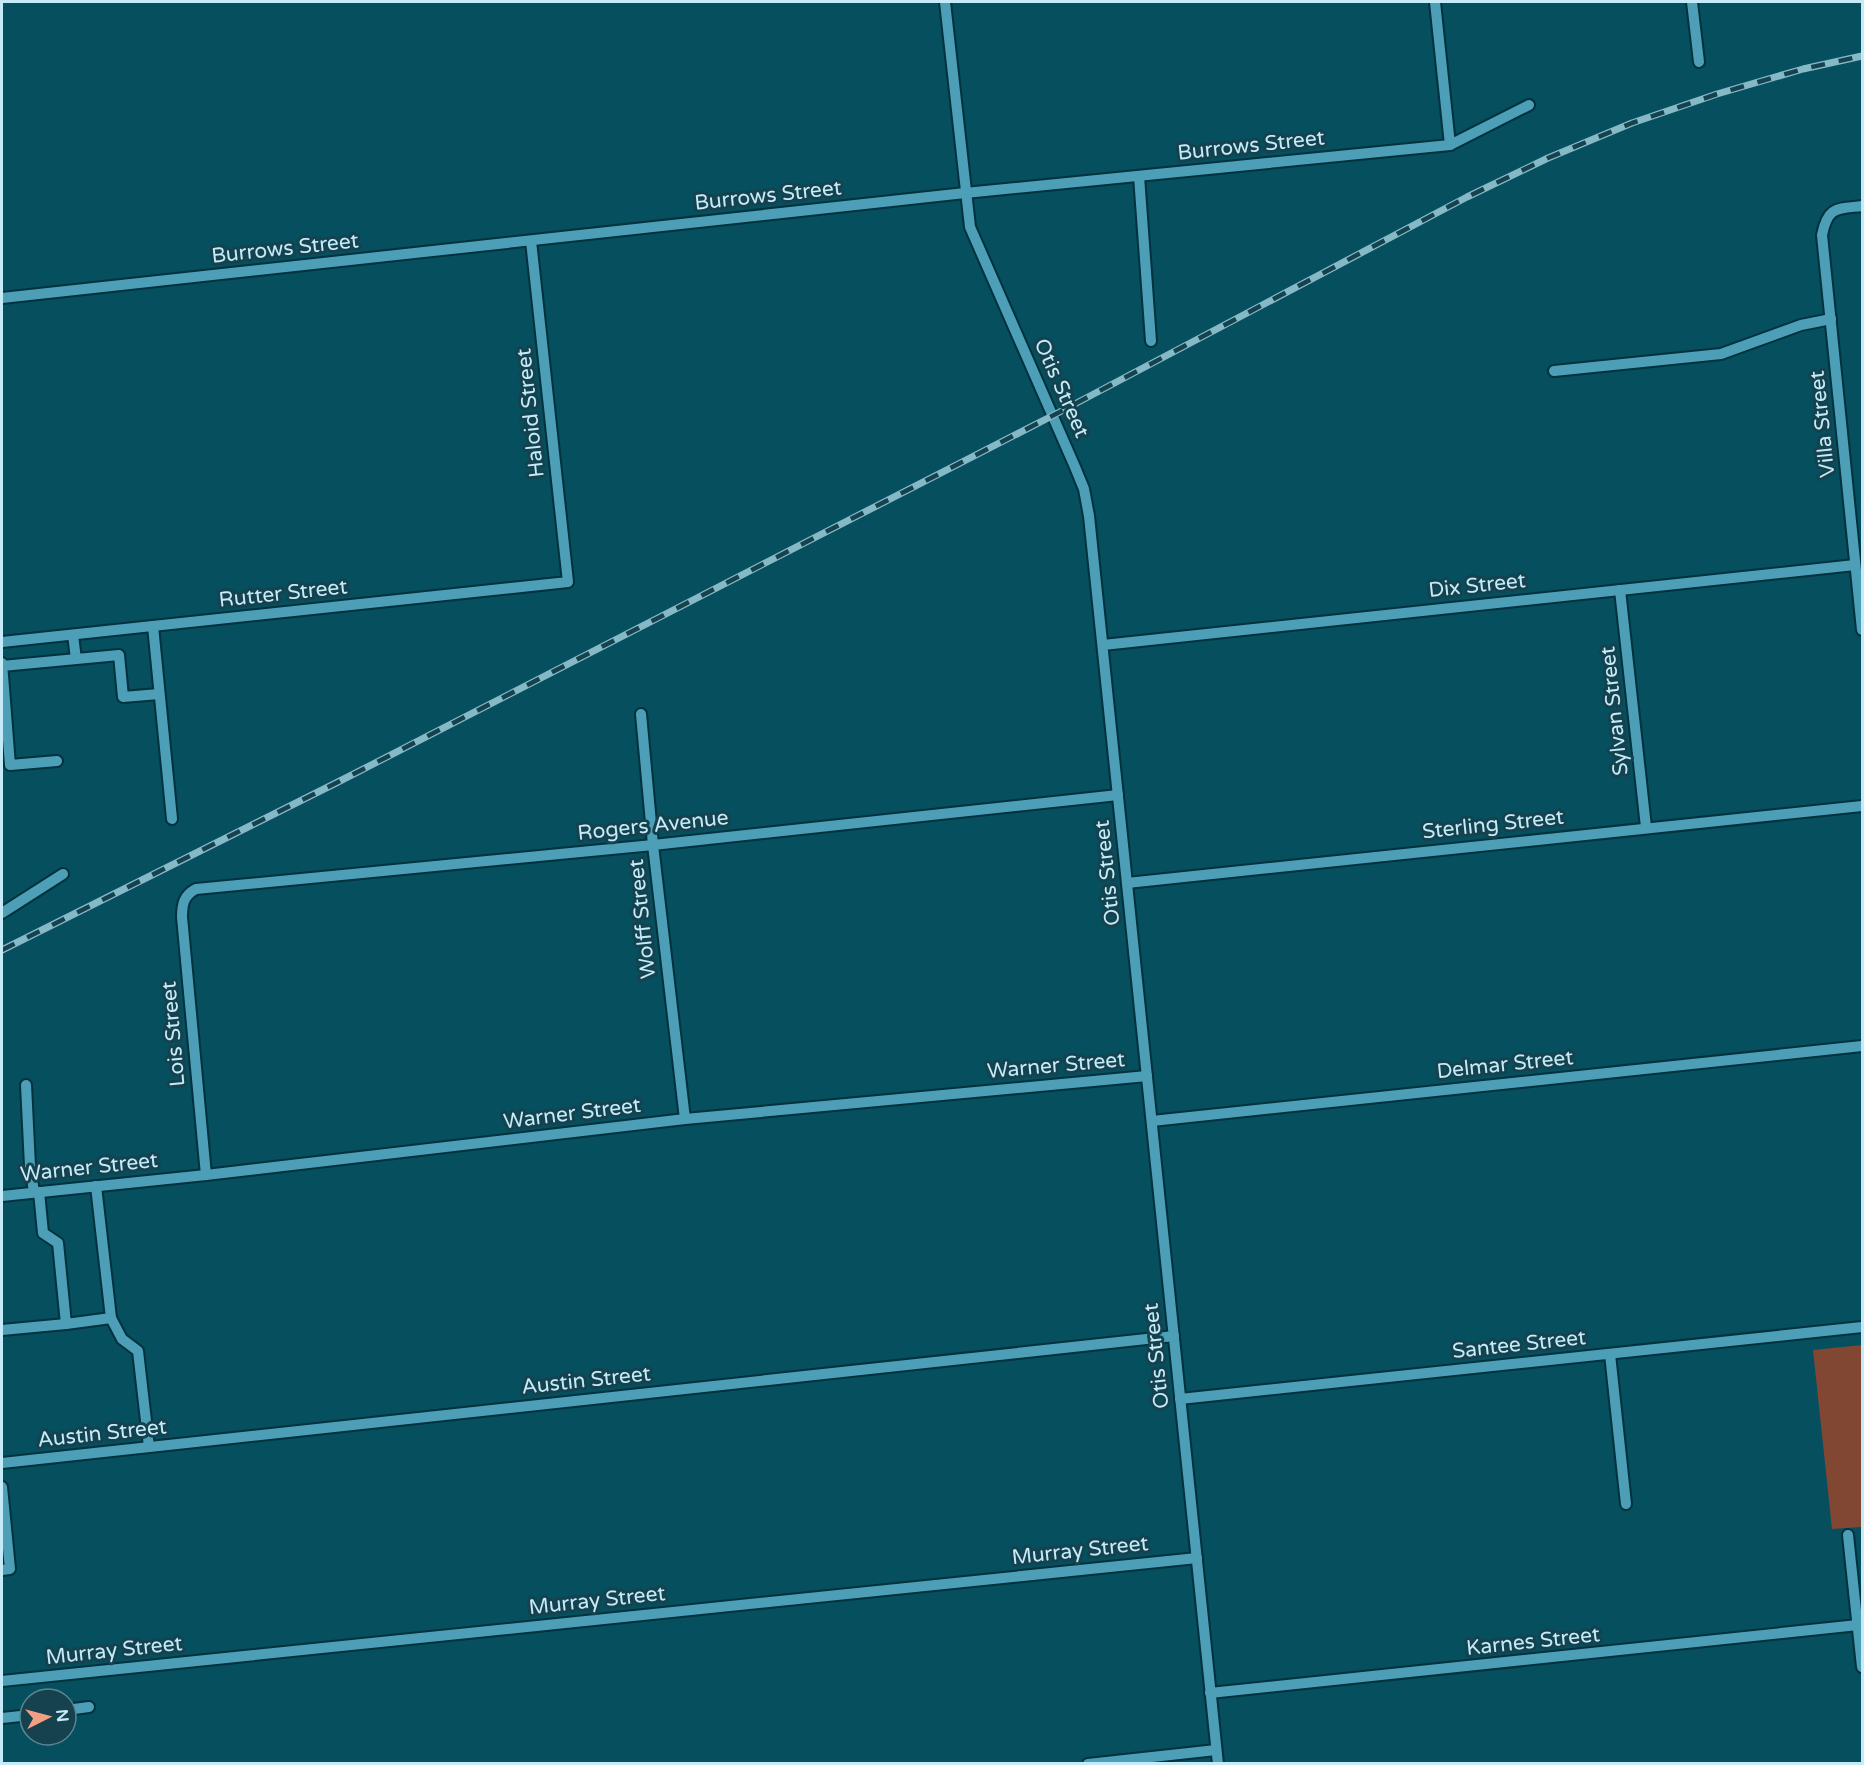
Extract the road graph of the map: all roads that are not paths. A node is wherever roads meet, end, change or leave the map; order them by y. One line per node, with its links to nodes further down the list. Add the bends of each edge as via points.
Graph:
1 (945, 2): 8 (street, Otis Street)
2 (1435, 2): 6 (street)
3 (1692, 2): 4 (street)
4 (1699, 62)
5 (1529, 105): 6 (street, Burrows Street)
6 (1449, 145): 7 (street, Burrows Street)
7 (1139, 176): 8 (street, Burrows Street); 13 (street)
8 (965, 193): 10 (street, Burrows Street); 22 (street, Otis Street, via 973,234 1084,489)
9 (1863, 206): 12 (street, Villa Street, via 1842,208 1825,219 1822,234)
10 (531, 241): 11 (street, Burrows Street); 16 (street, Haloid Street)
11 (2, 298)
12 (1831, 319): 14 (street, via 1801,325 1721,354); 15 (street, Villa Street)
13 (1151, 341)
14 (1554, 371)
15 (1855, 565): 17 (street, Dix Street); 19 (street, Villa Street)
16 (568, 582): 18 (street, Rutter Street)
17 (1620, 590): 22 (street, Dix Street); 31 (street, Sylvan Street)
18 (153, 626): 20 (street, Rutter Street); 25 (street)
19 (1863, 630)
20 (73, 635): 21 (street, Rutter Street); 23 (street)
21 (2, 642)
22 (1103, 645): 28 (street, Otis Street)
23 (76, 659): 24 (street); 25 (street, via 119,655 123,697)
24 (2, 665): 27 (street, via 10,765)
25 (159, 694): 30 (street)
26 (641, 714): 32 (street, Wolff Street)
27 (57, 761)
28 (1118, 795): 32 (street, Rogers Avenue); 34 (street, Otis Street)
29 (1863, 806): 31 (street, Sterling Street)
30 (172, 819)
31 (1646, 827): 34 (street, Sterling Street)
32 (653, 845): 35 (street, Rogers Avenue); 40 (street, Wolff Street)
33 (63, 874): 36 (street)
34 (1127, 884): 38 (street, Otis Street)
35 (191, 892): 42 (street, Lois Street, via 182,905 182,917)
36 (2, 913)
37 (1863, 1046): 41 (street, Delmar Street)
38 (1147, 1076): 40 (street, Warner Street); 41 (street, Otis Street)
39 (26, 1084): 44 (street, via 30,1166)
40 (685, 1119): 42 (street, Warner Street)
41 (1152, 1121): 50 (street, Otis Street)
42 (206, 1175): 43 (street, Warner Street)
43 (96, 1186): 44 (street, Warner Street); 46 (street)
44 (36, 1192): 45 (street, Warner Street); 47 (street, via 43,1233 58,1243)
45 (2, 1196)
46 (111, 1318): 47 (street); 53 (street, via 122,1339 138,1351)
47 (66, 1324): 49 (street)
48 (1863, 1327): 51 (street, Santee Street)
49 (2, 1330)
50 (1174, 1336): 52 (street, Otis Street); 53 (street, Austin Street)
51 (1610, 1354): 52 (street, Santee Street); 56 (street)
52 (1180, 1399): 58 (street, Otis Street)
53 (149, 1447): 54 (street, Austin Street)
54 (2, 1463)
55 (2, 1486): 59 (street, via 10,1569)
56 (1626, 1504)
57 (1848, 1535): 60 (street)
58 (1197, 1557): 62 (street, Murray Street); 63 (street, Otis Street)
59 (2, 1570)
60 (1858, 1625): 61 (street); 63 (street, Karnes Street)
61 (1863, 1667)
62 (2, 1682)
63 (1210, 1693): 68 (street, Otis Street)
64 (89, 1707): 65 (street)
65 (78, 1708)
66 (18, 1716): 67 (street)
67 (2, 1718)
68 (1216, 1750): 69 (street); 70 (street, Otis Street)
69 (1088, 1764)
70 (1218, 1764)

